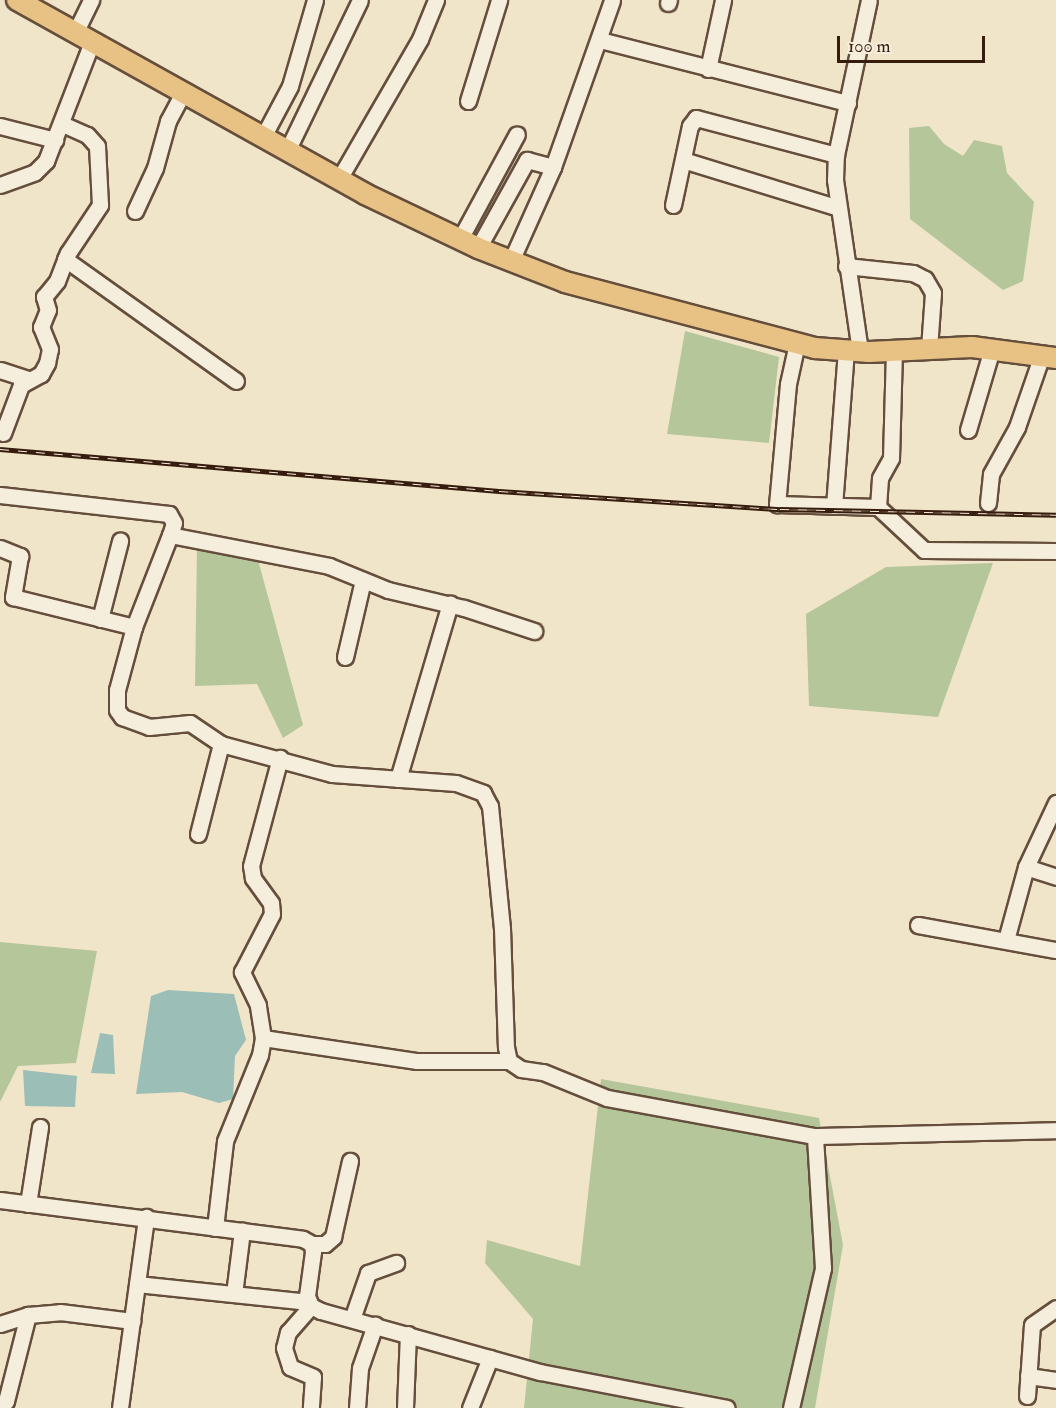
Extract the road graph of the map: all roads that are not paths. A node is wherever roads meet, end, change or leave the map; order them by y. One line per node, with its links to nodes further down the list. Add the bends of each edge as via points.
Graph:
1 (17, 0): 10 (main road)
2 (91, 0): 10 (street)
3 (315, 0): 19 (street, via 290,86)
4 (360, 0): 21 (street)
5 (436, 0): 25 (street, via 420,39)
6 (499, 0): 14 (street)
7 (612, 0): 11 (street)
8 (723, 0): 12 (street)
9 (869, 0): 15 (street)
10 (83, 37): 13 (main road); 16 (street)
11 (600, 40): 12 (street); 24 (street)
12 (708, 69): 15 (street)
13 (184, 92): 19 (main road); 29 (street, via 165,128 154,168)
14 (468, 101)
15 (848, 103): 22 (street)
16 (62, 124): 20 (street); 32 (street, via 87,135 97,146 101,196 93,221)
17 (0, 126): 20 (street)
18 (517, 134): 30 (street)
19 (264, 135): 21 (main road)
20 (55, 140): 26 (street, via 41,167)
21 (288, 149): 25 (main road)
22 (836, 155): 23 (street, via 696,118 690,126); 28 (street)
23 (683, 160): 27 (street); 28 (street)
24 (553, 167): 31 (street, via 527,160); 33 (street)
25 (339, 179): 30 (main road)
26 (0, 185)
27 (673, 205)
28 (836, 207): 34 (street)
29 (135, 211)
30 (460, 239): 31 (main road)
31 (478, 248): 33 (main road)
32 (65, 259): 42 (street, via 57,281 43,300 48,310 41,327 50,349 47,363 41,374); 43 (street)
33 (511, 261): 35 (main road, via 565,282)
34 (846, 266): 36 (street, via 913,273 926,279 933,293); 39 (street)
35 (797, 343): 39 (main road); 48 (street, via 788,384 777,504)
36 (929, 349): 37 (main road); 38 (main road)
37 (992, 349): 40 (main road); 44 (street)
38 (894, 350): 39 (main road); 49 (street, via 891,458 880,478)
39 (853, 351): 48 (street)
40 (1049, 356): 47 (street, via 1017,428 991,474)
41 (0, 370): 42 (street)
42 (28, 379): 45 (street, via 21,385)
43 (236, 381)
44 (968, 430)
45 (3, 433)
46 (0, 495): 50 (street, via 157,511 169,514 174,523)
47 (988, 503)
48 (834, 506): 49 (street)
49 (878, 507): 53 (street, via 924,550)
50 (170, 535): 54 (street, via 329,566); 57 (street)
51 (120, 542): 56 (street)
52 (0, 548): 56 (street, via 20,556 13,597)
53 (1056, 551)
54 (363, 580): 55 (street, via 401,594); 59 (street)
55 (450, 604): 58 (street); 62 (street)
56 (100, 619): 57 (street)
57 (134, 627): 60 (street, via 117,690 117,710 122,717 149,727 190,723)
58 (534, 632)
59 (345, 657)
60 (221, 744): 61 (street); 64 (street)
61 (280, 758): 62 (street, via 347,777); 70 (street, via 251,866 254,878 271,903 272,914 242,972 258,1005)
62 (398, 780): 71 (street, via 470,787 483,793 490,806)
63 (1056, 803): 65 (street)
64 (198, 834)
65 (1026, 867): 66 (street); 68 (street)
66 (1056, 877)
67 (918, 926): 68 (street)
68 (1006, 940): 69 (street)
69 (1056, 950)
70 (263, 1038): 71 (street, via 417,1062); 79 (street, via 260,1055 225,1142)
71 (509, 1061): 74 (street, via 607,1098)
72 (40, 1127): 77 (street)
73 (1056, 1130): 74 (street)
74 (815, 1136): 104 (street, via 823,1268)
75 (350, 1161): 81 (street, via 333,1237 325,1244)
76 (0, 1200): 77 (street)
77 (28, 1204): 78 (street)
78 (146, 1217): 79 (street); 83 (street)
79 (215, 1228): 80 (street)
80 (242, 1231): 81 (street, via 303,1239); 84 (street)
81 (312, 1244): 85 (street)
82 (396, 1263): 88 (street, via 368,1273)
83 (137, 1284): 84 (street); 89 (street)
84 (234, 1294): 85 (street)
85 (310, 1304): 88 (street); 99 (street, via 288,1332 284,1348 290,1367 314,1377)
86 (1056, 1308): 94 (street, via 1032,1325)
87 (28, 1315): 89 (street, via 60,1312); 90 (street); 97 (street, via 6,1401)
88 (352, 1319): 91 (street)
89 (132, 1321): 98 (street)
90 (0, 1324)
91 (375, 1325): 92 (street); 100 (street, via 360,1368)
92 (408, 1334): 93 (street); 101 (street)
93 (490, 1358): 102 (street); 103 (street, via 540,1372)
94 (1028, 1376): 95 (street); 96 (street)
95 (1056, 1380)
96 (1027, 1396)
97 (0, 1408)
98 (120, 1408)
99 (311, 1408)
100 (357, 1408)
101 (405, 1408)
102 (470, 1408)
103 (728, 1408)
104 (791, 1408)

